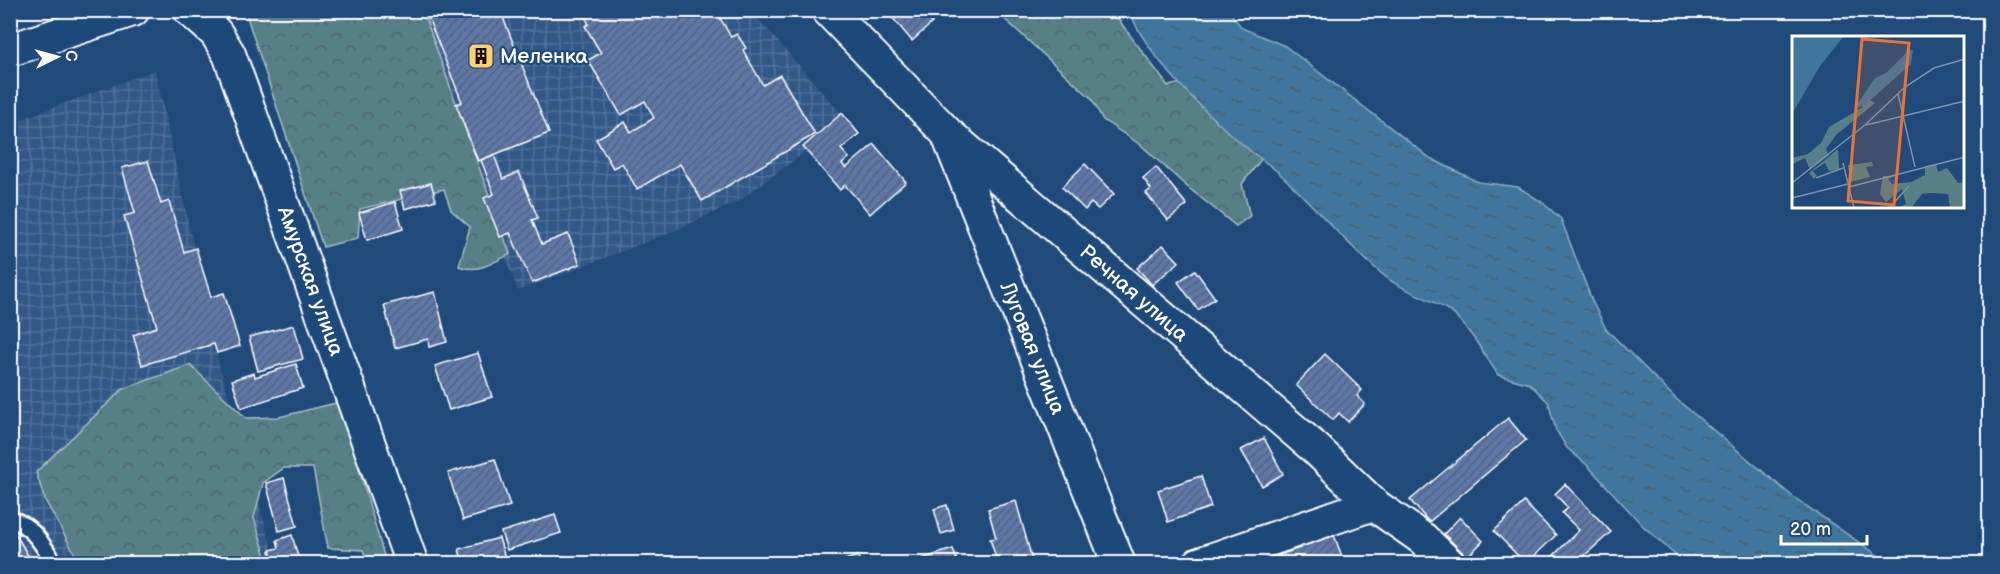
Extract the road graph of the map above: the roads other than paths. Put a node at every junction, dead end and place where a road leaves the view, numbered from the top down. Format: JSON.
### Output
{"nodes":[{"id":1,"x":133,"y":10,"type":"edge"},
{"id":2,"x":190,"y":10,"type":"edge"},
{"id":3,"x":828,"y":10,"type":"edge"},
{"id":4,"x":10,"y":50,"type":"edge"},
{"id":5,"x":947,"y":133,"type":"junction"},
{"id":6,"x":1373,"y":504,"type":"junction"},
{"id":7,"x":10,"y":519,"type":"edge"},
{"id":8,"x":55,"y":564,"type":"edge"},
{"id":9,"x":412,"y":564,"type":"edge"},
{"id":10,"x":1119,"y":564,"type":"edge"},
{"id":11,"x":1199,"y":564,"type":"edge"},
{"id":12,"x":1449,"y":564,"type":"edge"}],
"edges":[{"from":1,"to":4,"type":"street"},
{"from":2,"to":9,"type":"street","name":"Амурская улица"},
{"from":3,"to":5,"type":"street","name":"Речная улица"},
{"from":5,"to":6,"type":"street","name":"Речная улица"},
{"from":5,"to":10,"type":"street","name":"Луговая улица"},
{"from":6,"to":11,"type":"street"},
{"from":6,"to":12,"type":"street","name":"Речная улица"},
{"from":7,"to":8,"type":"lane"}]}
